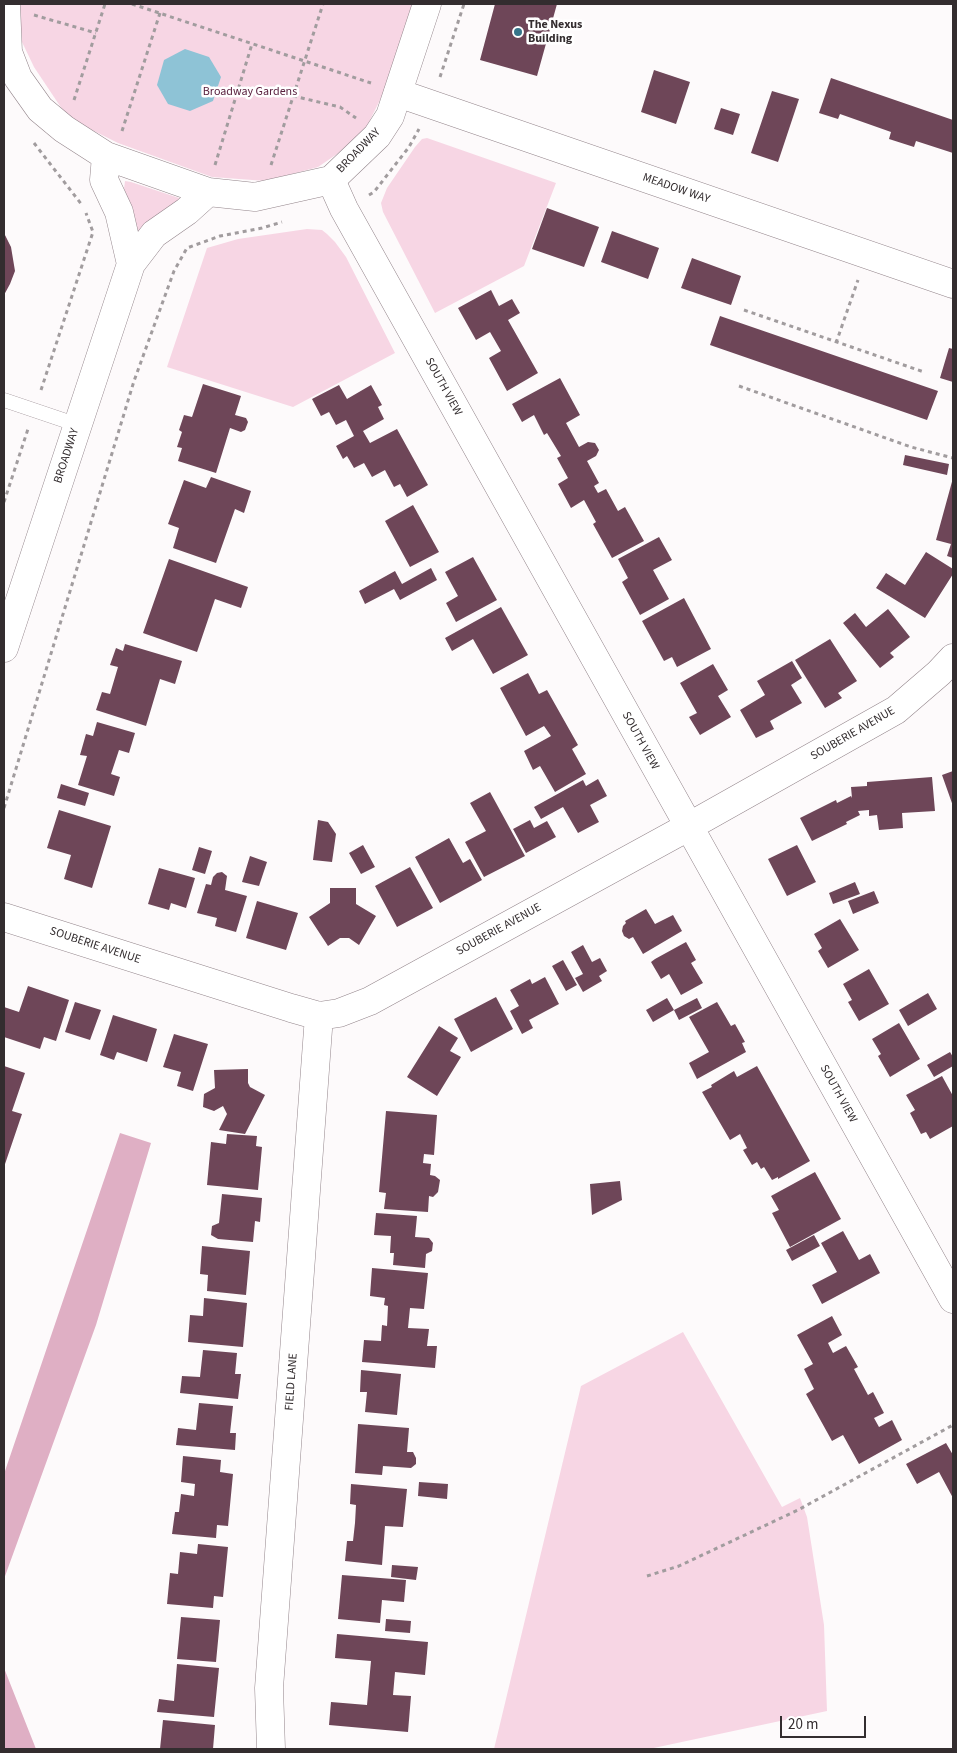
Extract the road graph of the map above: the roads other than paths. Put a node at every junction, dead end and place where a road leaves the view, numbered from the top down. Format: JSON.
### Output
{"nodes":[{"id":1,"x":426,"y":4,"type":"edge"},
{"id":2,"x":6,"y":5,"type":"edge"},
{"id":3,"x":11,"y":79,"type":"edge"},
{"id":4,"x":398,"y":93,"type":"junction"},
{"id":5,"x":106,"y":156,"type":"junction"},
{"id":6,"x":331,"y":180,"type":"junction"},
{"id":7,"x":208,"y":192,"type":"junction"},
{"id":8,"x":131,"y":264,"type":"junction"},
{"id":9,"x":953,"y":284,"type":"edge"},
{"id":10,"x":4,"y":400,"type":"edge"},
{"id":11,"x":78,"y":425,"type":"junction"},
{"id":12,"x":4,"y":648,"type":"edge"},
{"id":13,"x":953,"y":658,"type":"edge"},
{"id":14,"x":688,"y":827,"type":"junction"},
{"id":15,"x":4,"y":917,"type":"edge"},
{"id":16,"x":319,"y":1016,"type":"junction"},
{"id":17,"x":953,"y":1298,"type":"edge"},
{"id":18,"x":271,"y":1749,"type":"edge"}],
"edges":[{"from":1,"to":4,"type":"street","name":"BROADWAY"},
{"from":2,"to":3,"type":"street","name":"BROADWAY"},
{"from":3,"to":5,"type":"street","name":"BROADWAY"},
{"from":4,"to":6,"type":"street","name":"BROADWAY"},
{"from":4,"to":9,"type":"street","name":"MEADOW WAY"},
{"from":5,"to":7,"type":"street","name":"BROADWAY"},
{"from":5,"to":8,"type":"street"},
{"from":6,"to":7,"type":"street","name":"BROADWAY"},
{"from":6,"to":14,"type":"street","name":"SOUTH VIEW"},
{"from":7,"to":8,"type":"street","name":"BROADWAY"},
{"from":8,"to":11,"type":"street","name":"BROADWAY"},
{"from":10,"to":11,"type":"lane"},
{"from":11,"to":12,"type":"street","name":"BROADWAY"},
{"from":13,"to":14,"type":"street","name":"SOUBERIE AVENUE"},
{"from":14,"to":16,"type":"street","name":"SOUBERIE AVENUE"},
{"from":14,"to":17,"type":"street","name":"SOUTH VIEW"},
{"from":15,"to":16,"type":"street","name":"SOUBERIE AVENUE"},
{"from":16,"to":18,"type":"street","name":"FIELD LANE"}]}
